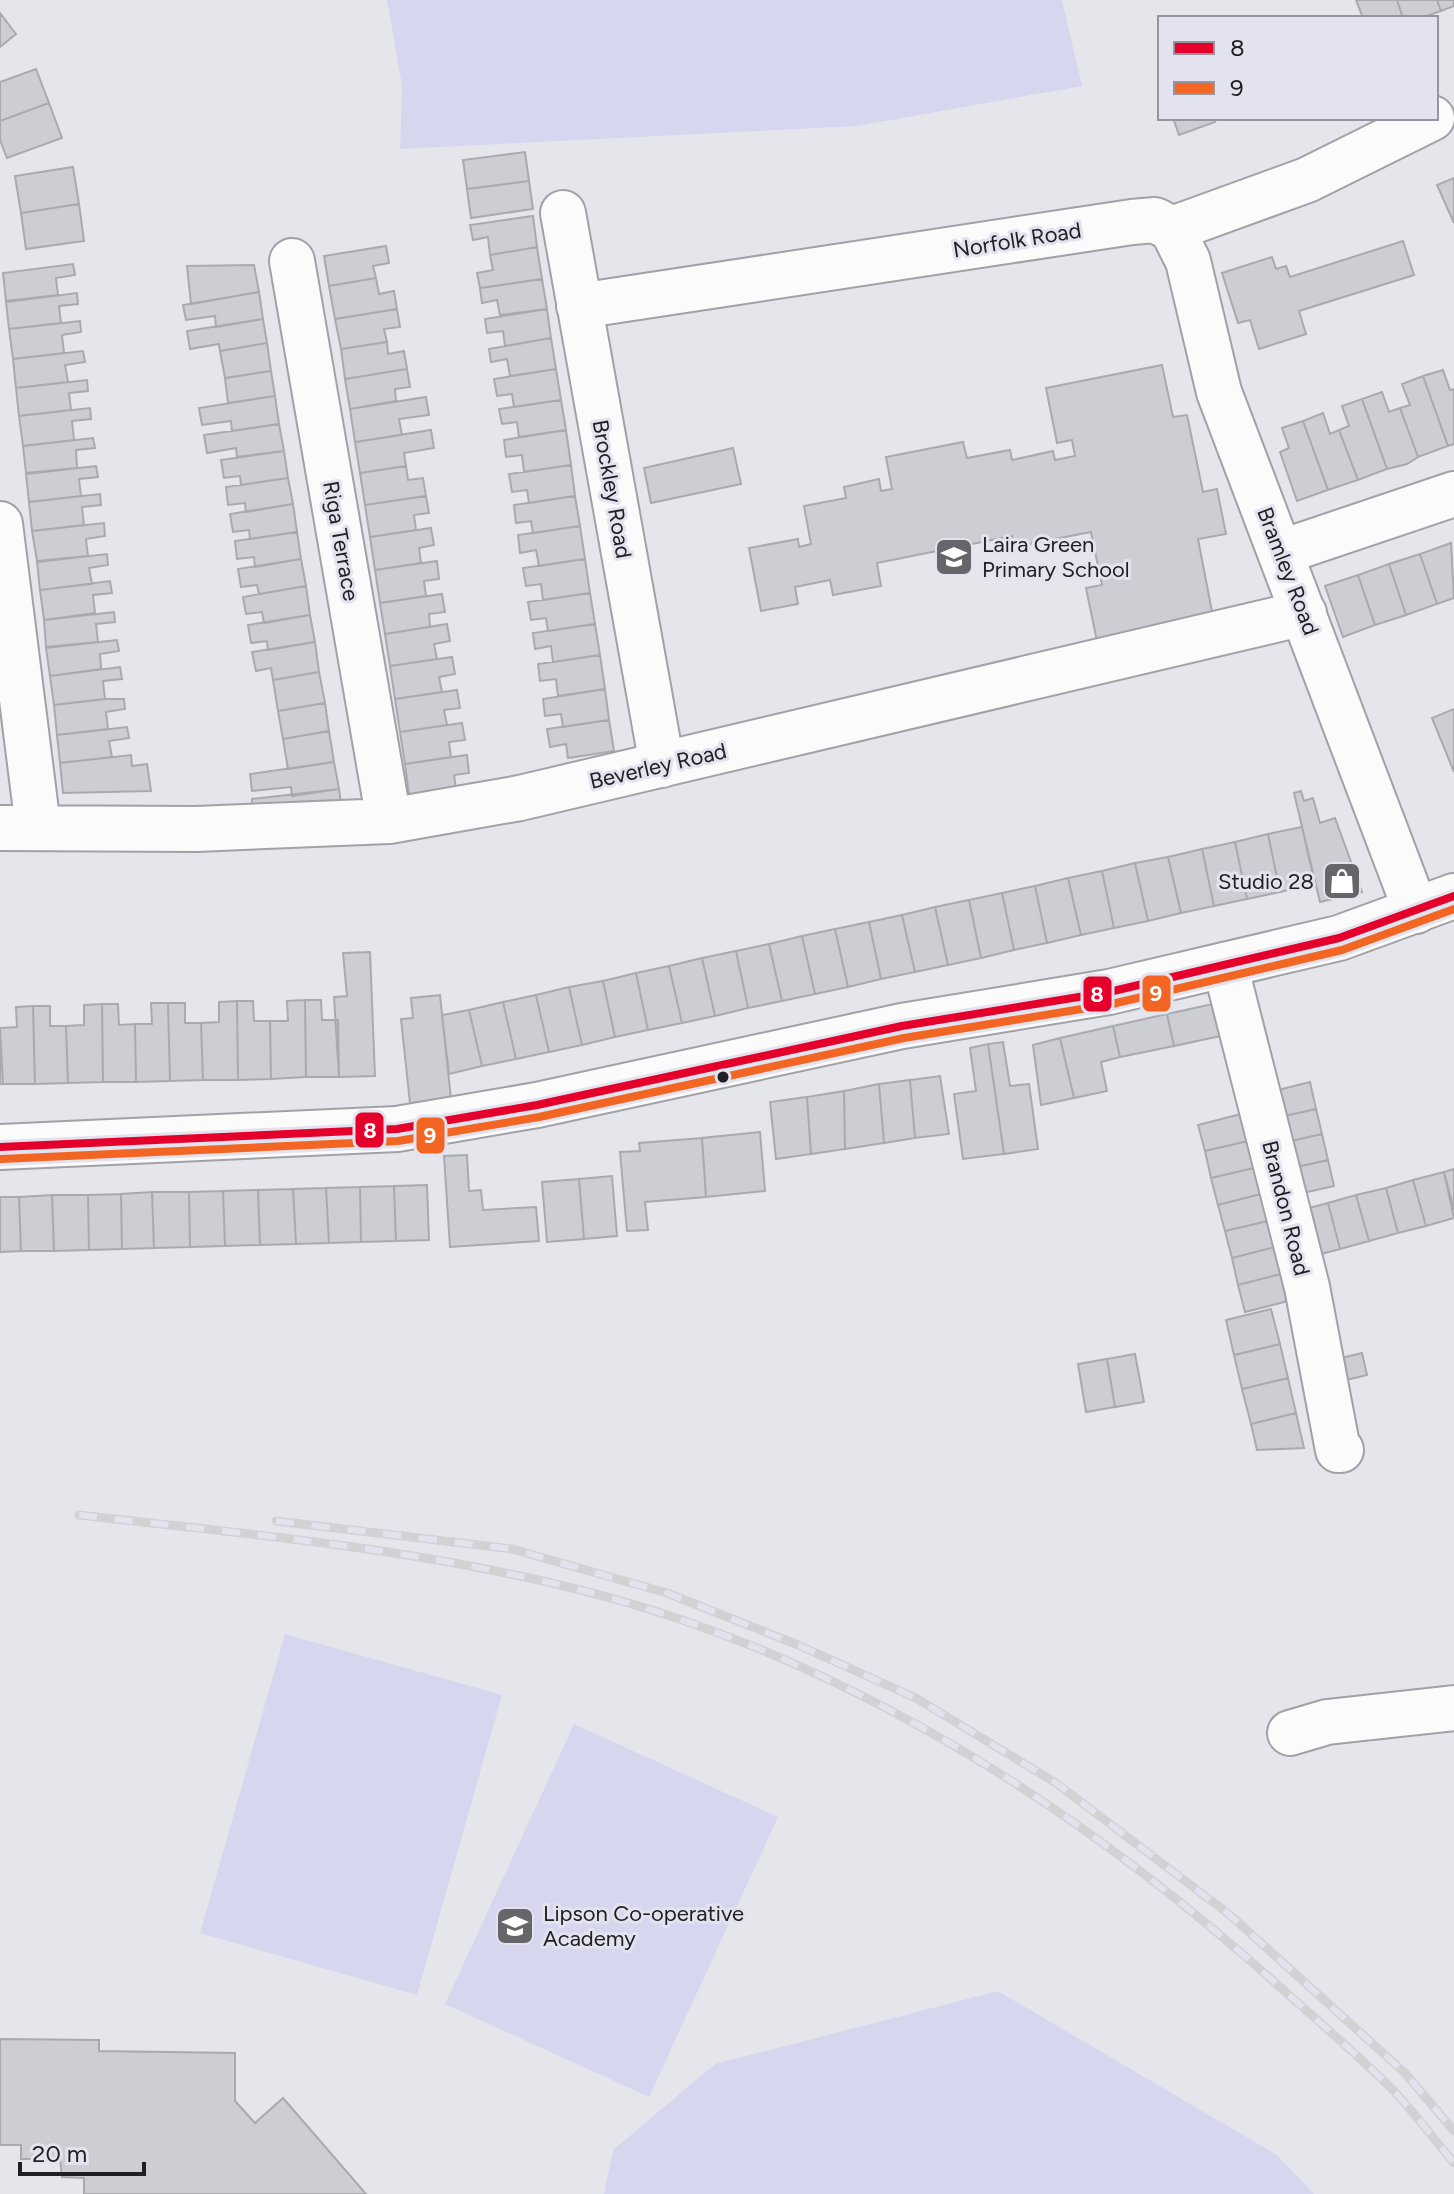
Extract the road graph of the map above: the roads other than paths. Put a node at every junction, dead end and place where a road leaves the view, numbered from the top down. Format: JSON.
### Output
{"nodes":[{"id":1,"x":1428,"y":120,"type":"edge"},
{"id":2,"x":563,"y":213,"type":"dead end"},
{"id":3,"x":1172,"y":229,"type":"junction"},
{"id":4,"x":292,"y":261,"type":"dead end"},
{"id":5,"x":579,"y":306,"type":"junction"},
{"id":6,"x":1454,"y":494,"type":"edge"},
{"id":7,"x":0,"y":524,"type":"edge"},
{"id":8,"x":1282,"y":552,"type":"junction"},
{"id":9,"x":1304,"y":613,"type":"junction"},
{"id":10,"x":662,"y":765,"type":"junction"},
{"id":11,"x":389,"y":821,"type":"junction"},
{"id":12,"x":19,"y":828,"type":"edge"},
{"id":13,"x":1435,"y":903,"type":"edge"},
{"id":14,"x":1225,"y":965,"type":"junction"},
{"id":15,"x":0,"y":1147,"type":"edge"},
{"id":16,"x":1341,"y":1450,"type":"dead end"},
{"id":17,"x":1454,"y":1708,"type":"edge"},
{"id":18,"x":1290,"y":1733,"type":"dead end"}],
"edges":[{"from":1,"to":3,"type":"street"},
{"from":2,"to":5,"type":"street","name":"Brockley Road"},
{"from":3,"to":5,"type":"street","name":"Norfolk Road"},
{"from":3,"to":8,"type":"street","name":"Bramley Road"},
{"from":4,"to":11,"type":"street","name":"Riga Terrace"},
{"from":5,"to":10,"type":"street","name":"Brockley Road"},
{"from":6,"to":8,"type":"street"},
{"from":7,"to":12,"type":"street"},
{"from":8,"to":9,"type":"street","name":"Bramley Road"},
{"from":9,"to":10,"type":"street","name":"Beverley Road"},
{"from":9,"to":13,"type":"street","name":"Bramley Road"},
{"from":10,"to":11,"type":"street","name":"Beverley Road"},
{"from":11,"to":12,"type":"street","name":"Beverley Road"},
{"from":13,"to":14,"type":"street"},
{"from":14,"to":15,"type":"street"},
{"from":14,"to":16,"type":"street","name":"Brandon Road"},
{"from":17,"to":18,"type":"street"}]}
